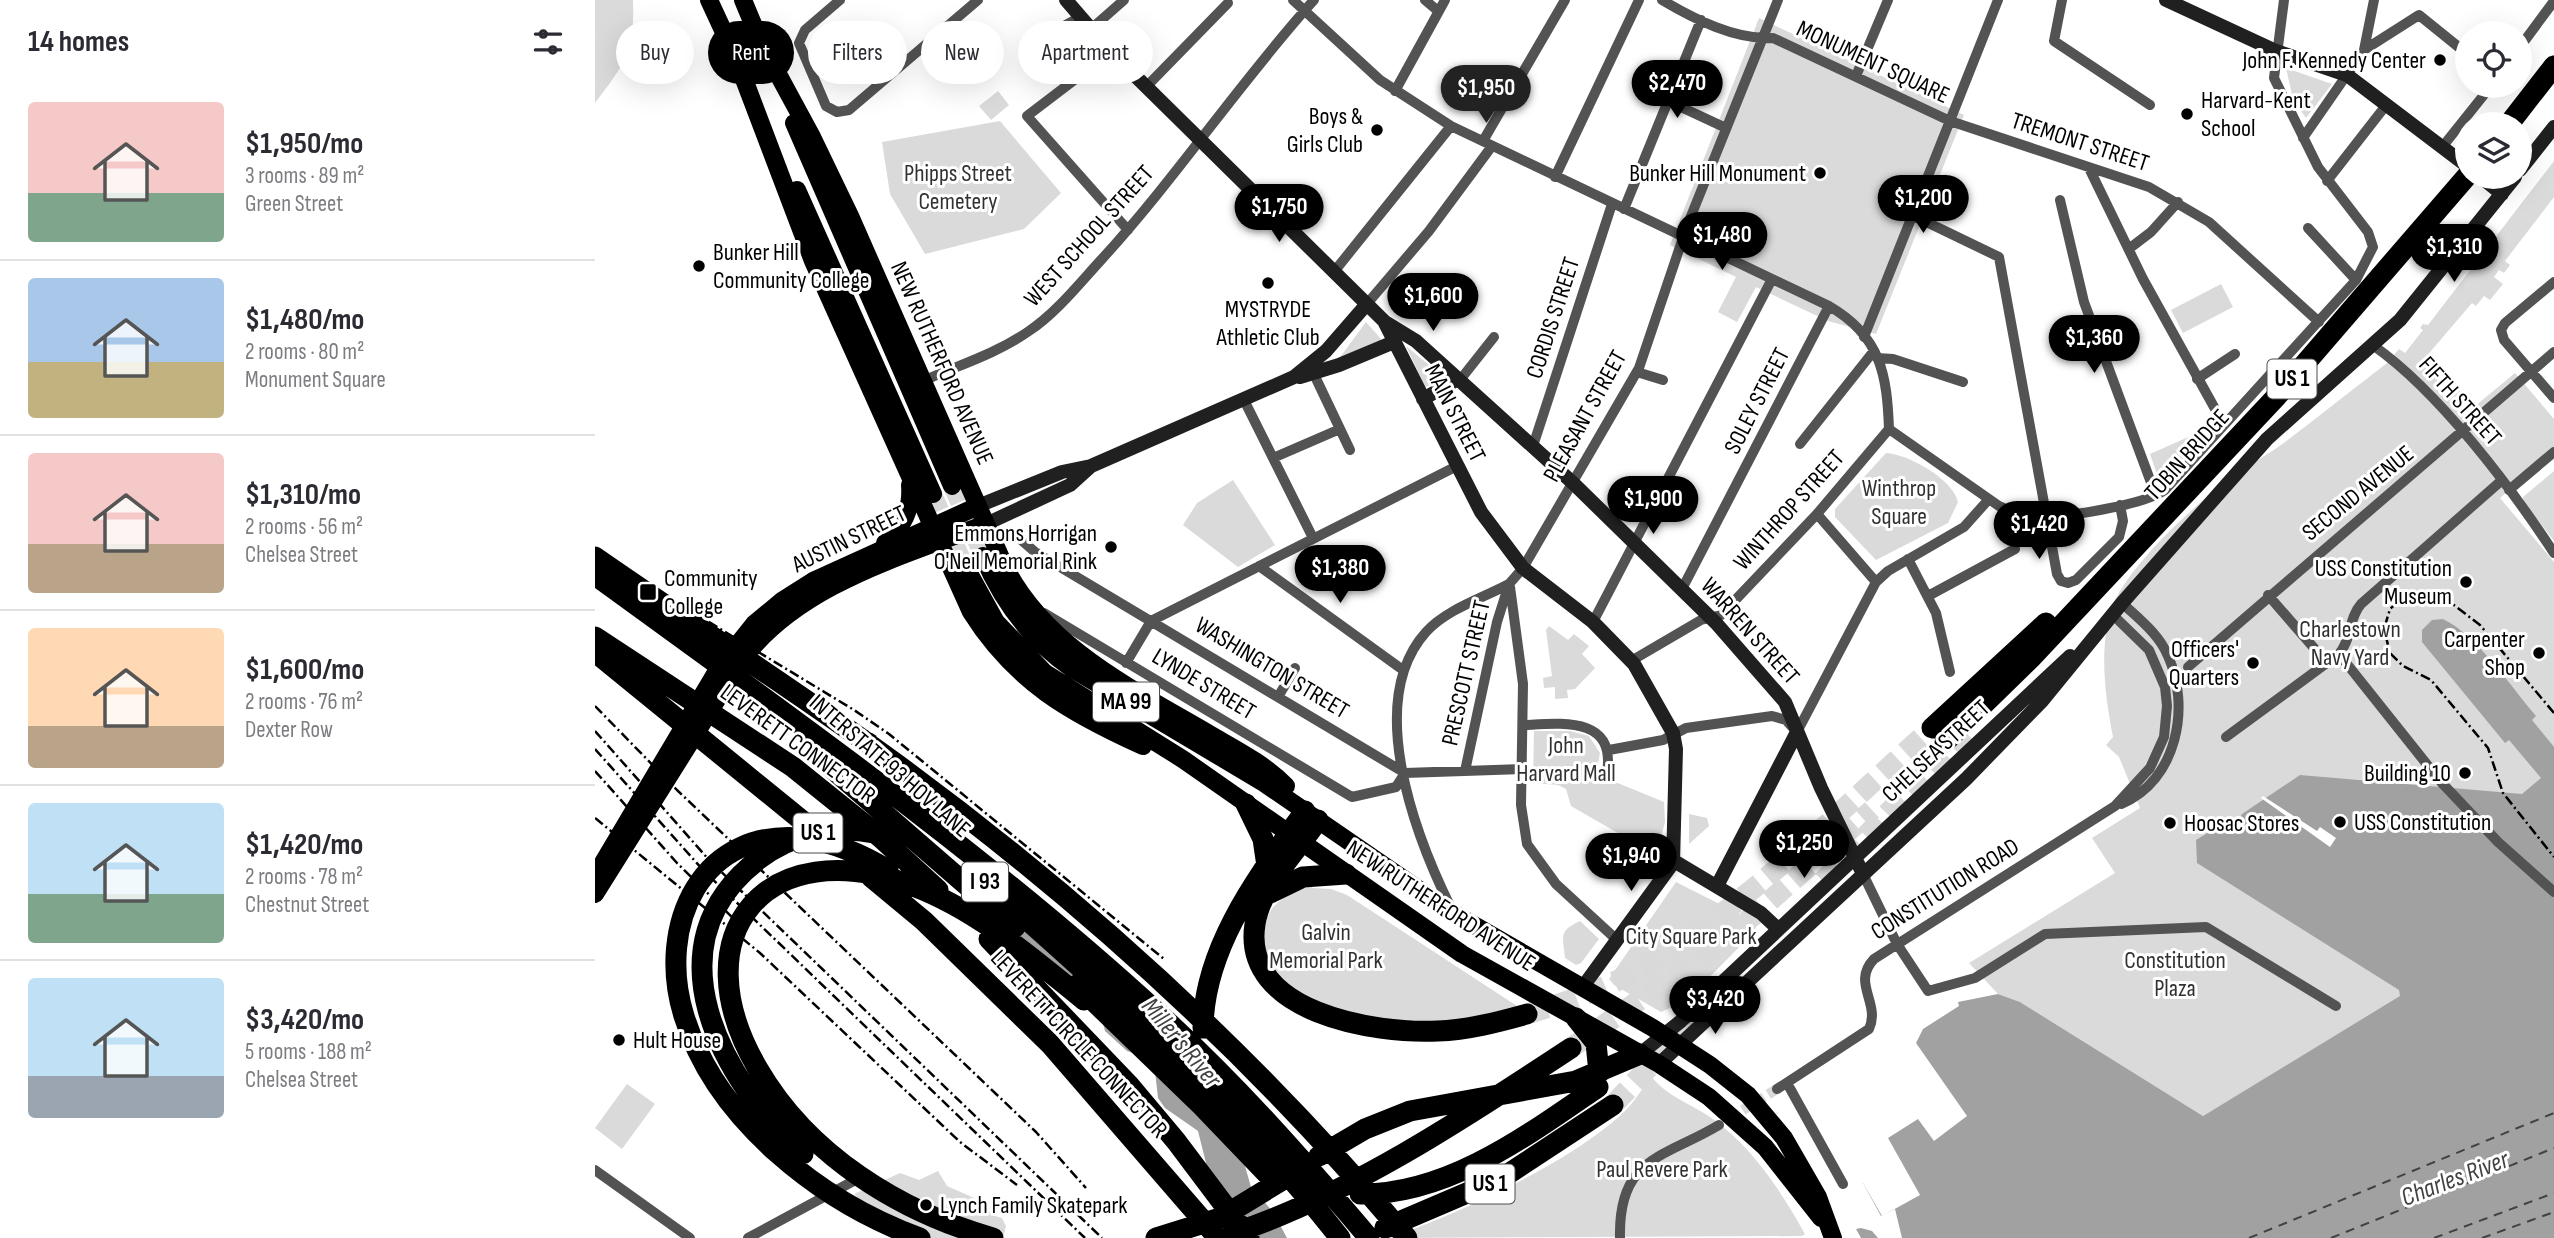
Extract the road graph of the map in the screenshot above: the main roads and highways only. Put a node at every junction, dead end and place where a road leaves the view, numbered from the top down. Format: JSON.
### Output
{"nodes":[{"id":1,"x":709,"y":0,"type":"edge"},
{"id":2,"x":743,"y":0,"type":"edge"},
{"id":3,"x":1066,"y":0,"type":"edge"},
{"id":4,"x":2166,"y":0,"type":"edge"},
{"id":5,"x":719,"y":21,"type":"edge"},
{"id":6,"x":752,"y":21,"type":"edge"},
{"id":7,"x":2554,"y":67,"type":"edge"},
{"id":8,"x":746,"y":84,"type":"edge"},
{"id":9,"x":747,"y":84,"type":"edge"},
{"id":10,"x":778,"y":84,"type":"edge"},
{"id":11,"x":783,"y":84,"type":"edge"},
{"id":12,"x":2519,"y":112,"type":"edge"},
{"id":13,"x":2554,"y":127,"type":"edge"},
{"id":14,"x":2532,"y":155,"type":"edge"},
{"id":15,"x":2455,"y":156,"type":"edge"},
{"id":16,"x":2456,"y":189,"type":"edge"},
{"id":17,"x":2456,"y":189,"type":"edge"},
{"id":18,"x":2496,"y":189,"type":"edge"},
{"id":19,"x":2506,"y":189,"type":"edge"},
{"id":20,"x":2502,"y":194,"type":"junction"},
{"id":21,"x":1366,"y":305,"type":"junction"},
{"id":22,"x":1384,"y":321,"type":"junction"},
{"id":23,"x":1394,"y":342,"type":"junction"},
{"id":24,"x":1312,"y":369,"type":"junction"},
{"id":25,"x":1459,"y":379,"type":"junction"},
{"id":26,"x":1423,"y":399,"type":"junction"},
{"id":27,"x":1091,"y":466,"type":"junction"},
{"id":28,"x":961,"y":469,"type":"junction"},
{"id":29,"x":907,"y":475,"type":"junction"},
{"id":30,"x":952,"y":486,"type":"tunnel mouth"},
{"id":31,"x":925,"y":493,"type":"junction"},
{"id":32,"x":978,"y":506,"type":"junction"},
{"id":33,"x":986,"y":524,"type":"junction"},
{"id":34,"x":936,"y":534,"type":"junction"},
{"id":35,"x":870,"y":555,"type":"junction"},
{"id":36,"x":595,"y":556,"type":"edge"},
{"id":37,"x":983,"y":556,"type":"tunnel mouth"},
{"id":38,"x":899,"y":558,"type":"junction"},
{"id":39,"x":595,"y":563,"type":"edge"},
{"id":40,"x":1004,"y":565,"type":"junction"},
{"id":41,"x":959,"y":571,"type":"junction"},
{"id":42,"x":595,"y":577,"type":"edge"},
{"id":43,"x":828,"y":582,"type":"junction"},
{"id":44,"x":2078,"y":596,"type":"junction"},
{"id":45,"x":2114,"y":613,"type":"junction"},
{"id":46,"x":595,"y":637,"type":"edge"},
{"id":47,"x":595,"y":652,"type":"edge"},
{"id":48,"x":1797,"y":732,"type":"junction"},
{"id":49,"x":1939,"y":735,"type":"tunnel mouth"},
{"id":50,"x":1246,"y":804,"type":"junction"},
{"id":51,"x":1311,"y":816,"type":"junction"},
{"id":52,"x":1295,"y":838,"type":"junction"},
{"id":53,"x":623,"y":839,"type":"junction"},
{"id":54,"x":1855,"y":858,"type":"junction"},
{"id":55,"x":1674,"y":860,"type":"junction"},
{"id":56,"x":1266,"y":866,"type":"junction"},
{"id":57,"x":824,"y":870,"type":"junction"},
{"id":58,"x":1346,"y":874,"type":"junction"},
{"id":59,"x":1863,"y":874,"type":"junction"},
{"id":60,"x":595,"y":876,"type":"edge"},
{"id":61,"x":1717,"y":886,"type":"junction"},
{"id":62,"x":595,"y":894,"type":"edge"},
{"id":63,"x":1266,"y":896,"type":"junction"},
{"id":64,"x":958,"y":909,"type":"joint"},
{"id":65,"x":1048,"y":918,"type":"junction"},
{"id":66,"x":1777,"y":928,"type":"junction"},
{"id":67,"x":1030,"y":981,"type":"junction"},
{"id":68,"x":1582,"y":988,"type":"junction"},
{"id":69,"x":1527,"y":1014,"type":"tunnel mouth"},
{"id":70,"x":1576,"y":1018,"type":"junction"},
{"id":71,"x":1664,"y":1034,"type":"junction"},
{"id":72,"x":1680,"y":1044,"type":"junction"},
{"id":73,"x":1571,"y":1048,"type":"tunnel mouth"},
{"id":74,"x":1150,"y":1055,"type":"junction"},
{"id":75,"x":1650,"y":1059,"type":"junction"},
{"id":76,"x":1598,"y":1080,"type":"junction"},
{"id":77,"x":1613,"y":1105,"type":"tunnel mouth"},
{"id":78,"x":1829,"y":1230,"type":"edge"},
{"id":79,"x":920,"y":1238,"type":"edge"},
{"id":80,"x":933,"y":1238,"type":"edge"},
{"id":81,"x":993,"y":1238,"type":"edge"},
{"id":82,"x":1156,"y":1238,"type":"edge"},
{"id":83,"x":1218,"y":1238,"type":"edge"},
{"id":84,"x":1231,"y":1238,"type":"edge"},
{"id":85,"x":1249,"y":1238,"type":"edge"},
{"id":86,"x":1326,"y":1238,"type":"edge"},
{"id":87,"x":1340,"y":1238,"type":"edge"},
{"id":88,"x":1353,"y":1238,"type":"edge"},
{"id":89,"x":1369,"y":1238,"type":"edge"},
{"id":90,"x":1407,"y":1238,"type":"edge"}],
"edges":[{"from":1,"to":5,"type":"main road"},
{"from":2,"to":6,"type":"main road"},
{"from":3,"to":21,"type":"main road","name":"MAIN STREET"},
{"from":4,"to":15,"type":"main road"},
{"from":7,"to":12,"type":"highway"},
{"from":8,"to":29,"type":"main road","name":"NEW RUTHERFORD AVENUE"},
{"from":9,"to":31,"type":"main road","name":"NEW RUTHERFORD AVENUE"},
{"from":10,"to":30,"type":"main road","name":"NEW RUTHERFORD AVENUE"},
{"from":11,"to":28,"type":"main road","name":"NEW RUTHERFORD AVENUE"},
{"from":13,"to":14,"type":"main road"},
{"from":16,"to":44,"type":"highway","name":"TOBIN BRIDGE","number":"US 1"},
{"from":17,"to":44,"type":"highway","name":"TOBIN BRIDGE","number":"US 1"},
{"from":18,"to":20,"type":"main road"},
{"from":19,"to":20,"type":"main road","name":"CHELSEA STREET"},
{"from":20,"to":45,"type":"main road","name":"CHELSEA STREET"},
{"from":21,"to":22,"type":"main road","name":"MAIN STREET"},
{"from":21,"to":24,"type":"main road","name":"AUSTIN STREET"},
{"from":22,"to":23,"type":"main road","name":"MAIN STREET"},
{"from":22,"to":25,"type":"main road","name":"WARREN STREET"},
{"from":23,"to":24,"type":"main road"},
{"from":23,"to":26,"type":"main road","name":"MAIN STREET"},
{"from":24,"to":27,"type":"main road","name":"AUSTIN STREET"},
{"from":25,"to":26,"type":"main road"},
{"from":25,"to":48,"type":"main road","name":"WARREN STREET"},
{"from":26,"to":55,"type":"main road","name":"MAIN STREET"},
{"from":27,"to":32,"type":"main road","name":"AUSTIN STREET"},
{"from":27,"to":33,"type":"main road","name":"AUSTIN STREET"},
{"from":28,"to":31,"type":"main road"},
{"from":28,"to":32,"type":"main road","name":"NEW RUTHERFORD AVENUE"},
{"from":29,"to":31,"type":"main road","name":"NEW RUTHERFORD AVENUE"},
{"from":29,"to":35,"type":"main road"},
{"from":31,"to":34,"type":"main road","name":"NEW RUTHERFORD AVENUE"},
{"from":32,"to":33,"type":"main road","name":"NEW RUTHERFORD AVENUE"},
{"from":32,"to":34,"type":"main road","name":"AUSTIN STREET"},
{"from":33,"to":34,"type":"main road","name":"AUSTIN STREET"},
{"from":33,"to":40,"type":"main road","name":"NEW RUTHERFORD AVENUE"},
{"from":34,"to":35,"type":"main road","name":"AUSTIN STREET"},
{"from":34,"to":38,"type":"main road","name":"AUSTIN STREET"},
{"from":34,"to":41,"type":"main road","name":"NEW RUTHERFORD AVENUE"},
{"from":35,"to":43,"type":"main road","name":"AUSTIN STREET"},
{"from":36,"to":90,"type":"highway"},
{"from":37,"to":51,"type":"main road","name":"NEW RUTHERFORD AVENUE","number":"MA 99"},
{"from":38,"to":41,"type":"main road"},
{"from":38,"to":43,"type":"main road","name":"AUSTIN STREET"},
{"from":39,"to":87,"type":"highway","name":"INTERSTATE 93 HOV LANE","number":"I 93"},
{"from":40,"to":41,"type":"main road"},
{"from":40,"to":51,"type":"main road","name":"NEW RUTHERFORD AVENUE"},
{"from":41,"to":50,"type":"main road","name":"NEW RUTHERFORD AVENUE","number":"MA 99"},
{"from":42,"to":65,"type":"highway","number":"I 93"},
{"from":42,"to":74,"type":"highway","number":"I 93"},
{"from":43,"to":53,"type":"main road","name":"AUSTIN STREET"},
{"from":44,"to":49,"type":"highway","number":"US 1"},
{"from":45,"to":54,"type":"main road","name":"CHELSEA STREET"},
{"from":45,"to":59,"type":"main road","name":"CHELSEA STREET"},
{"from":46,"to":64,"type":"highway","name":"LEVERETT CONNECTOR"},
{"from":47,"to":83,"type":"highway","name":"LEVERETT CIRCLE CONNECTOR"},
{"from":48,"to":54,"type":"main road","name":"WARREN STREET"},
{"from":48,"to":61,"type":"main road"},
{"from":50,"to":52,"type":"main road","name":"NEW RUTHERFORD AVENUE","number":"MA 99"},
{"from":50,"to":56,"type":"highway"},
{"from":51,"to":52,"type":"highway"},
{"from":51,"to":68,"type":"main road","name":"NEW RUTHERFORD AVENUE","number":"MA 99"},
{"from":52,"to":56,"type":"highway"},
{"from":52,"to":58,"type":"main road","name":"NEW RUTHERFORD AVENUE","number":"MA 99"},
{"from":52,"to":63,"type":"highway"},
{"from":53,"to":60,"type":"main road"},
{"from":53,"to":62,"type":"main road"},
{"from":54,"to":59,"type":"main road","name":"WARREN STREET"},
{"from":54,"to":66,"type":"main road","name":"CHELSEA STREET"},
{"from":55,"to":61,"type":"main road"},
{"from":55,"to":68,"type":"main road"},
{"from":56,"to":76,"type":"highway"},
{"from":57,"to":74,"type":"highway","number":"US 1"},
{"from":57,"to":81,"type":"highway","number":"US 1"},
{"from":57,"to":84,"type":"highway"},
{"from":58,"to":63,"type":"highway"},
{"from":58,"to":70,"type":"main road","name":"NEW RUTHERFORD AVENUE","number":"MA 99"},
{"from":59,"to":72,"type":"main road","name":"CHELSEA STREET"},
{"from":61,"to":66,"type":"main road"},
{"from":63,"to":69,"type":"highway"},
{"from":64,"to":67,"type":"highway","name":"LEVERETT CIRCLE CONNECTOR"},
{"from":65,"to":80,"type":"highway","number":"US 1"},
{"from":65,"to":89,"type":"highway","number":"I 93"},
{"from":66,"to":71,"type":"main road","name":"CHELSEA STREET"},
{"from":67,"to":79,"type":"highway"},
{"from":67,"to":85,"type":"highway","name":"LEVERETT CIRCLE CONNECTOR"},
{"from":68,"to":71,"type":"main road","name":"NEW RUTHERFORD AVENUE","number":"MA 99"},
{"from":70,"to":75,"type":"main road","name":"NEW RUTHERFORD AVENUE","number":"MA 99"},
{"from":70,"to":76,"type":"highway"},
{"from":71,"to":72,"type":"main road","name":"NEW RUTHERFORD AVENUE","number":"MA 99"},
{"from":71,"to":75,"type":"main road","name":"CHELSEA STREET"},
{"from":72,"to":75,"type":"main road","name":"CHELSEA STREET"},
{"from":72,"to":78,"type":"main road","name":"NEW RUTHERFORD AVENUE"},
{"from":73,"to":83,"type":"highway"},
{"from":74,"to":86,"type":"highway","number":"I 93"},
{"from":75,"to":76,"type":"highway"},
{"from":75,"to":78,"type":"main road","name":"NEW RUTHERFORD AVENUE"},
{"from":76,"to":82,"type":"highway"},
{"from":77,"to":88,"type":"highway","number":"US 1"}]}
